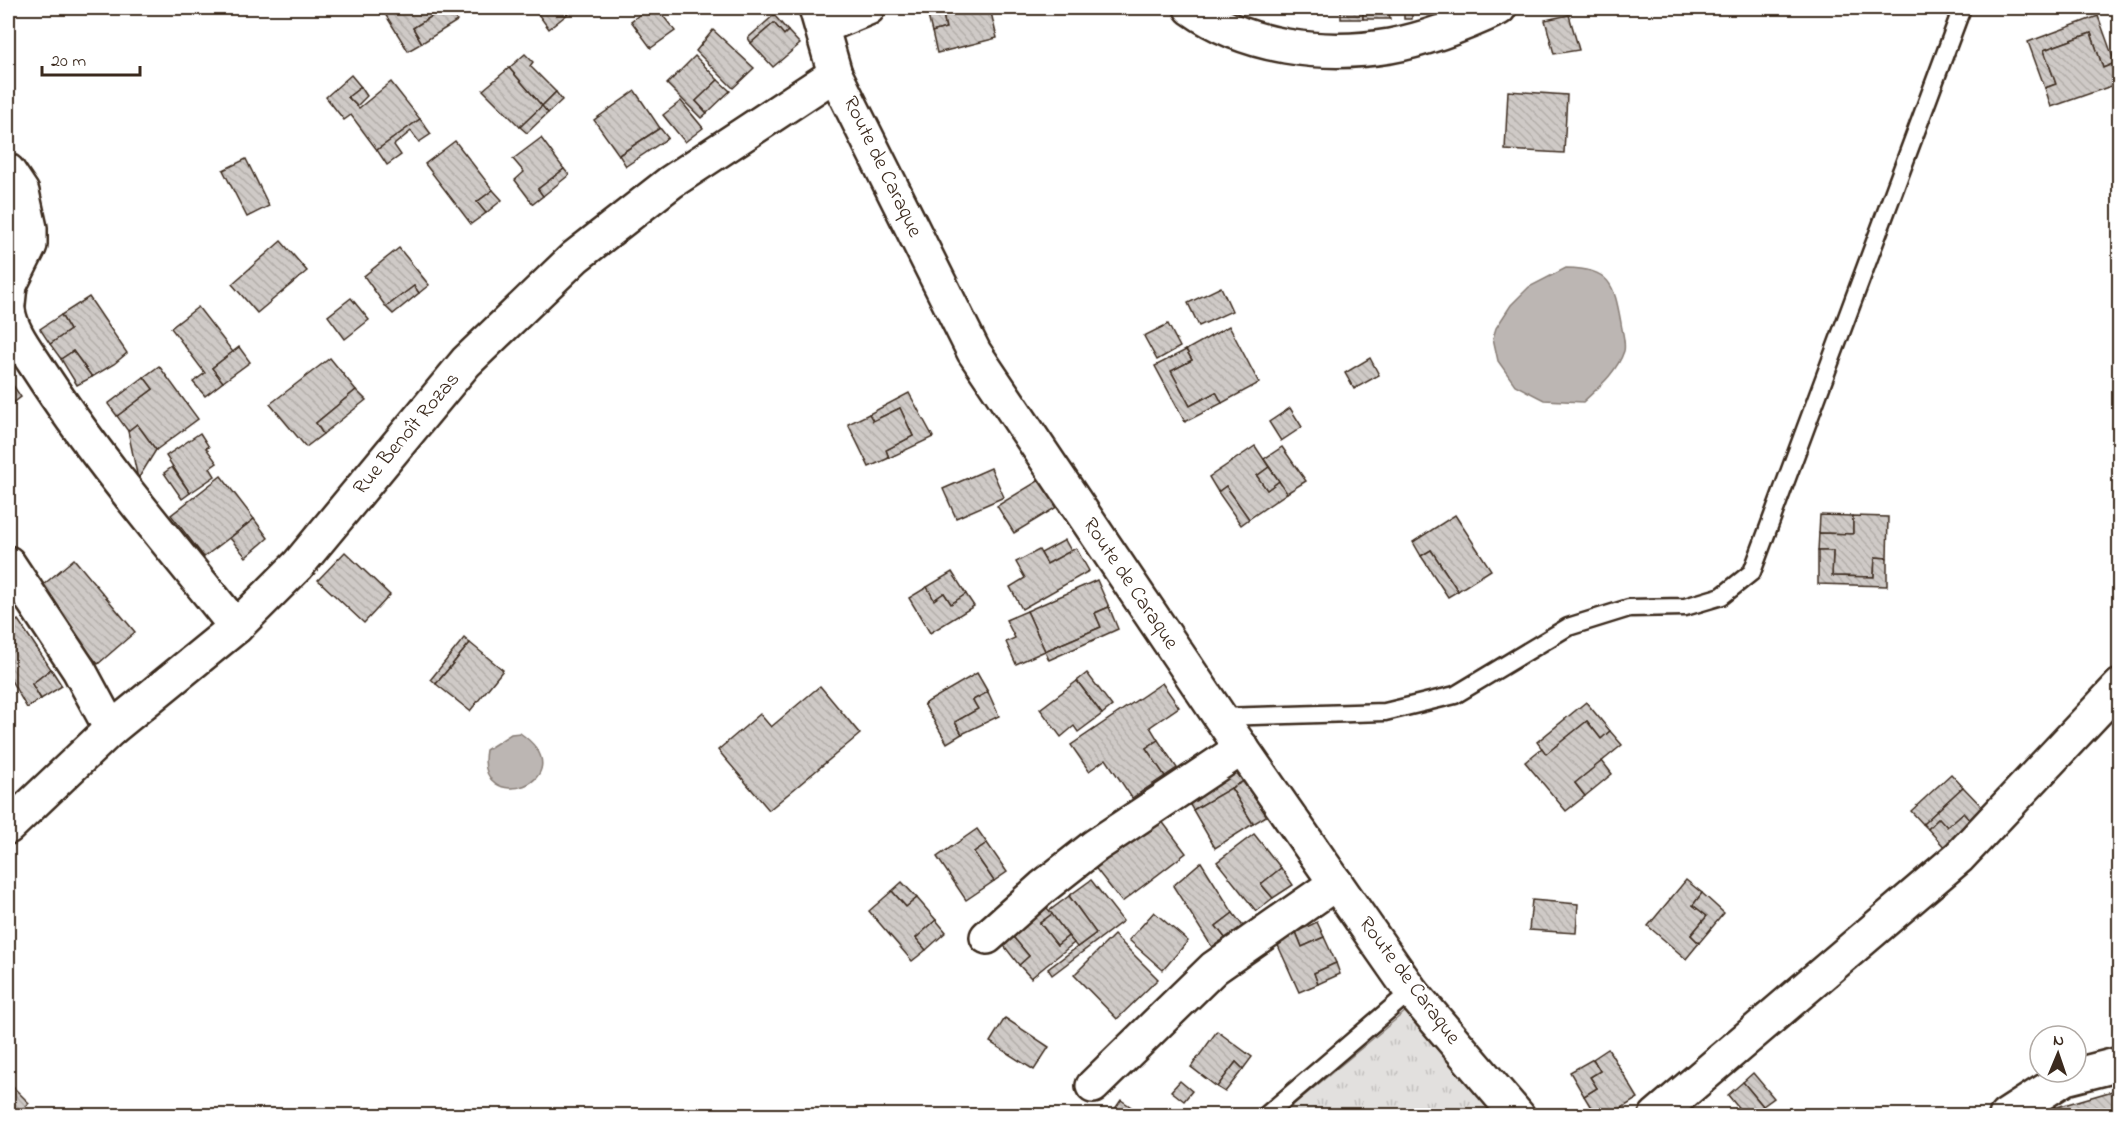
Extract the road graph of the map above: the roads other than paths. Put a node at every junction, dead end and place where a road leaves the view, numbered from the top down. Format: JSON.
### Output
{"nodes":[{"id":1,"x":868,"y":8,"type":"edge"},
{"id":2,"x":1191,"y":8,"type":"edge"},
{"id":3,"x":1499,"y":8,"type":"edge"},
{"id":4,"x":1962,"y":8,"type":"edge"},
{"id":5,"x":819,"y":17,"type":"edge"},
{"id":6,"x":835,"y":74,"type":"junction"},
{"id":7,"x":8,"y":171,"type":"edge"},
{"id":8,"x":8,"y":304,"type":"edge"},
{"id":9,"x":8,"y":310,"type":"edge"},
{"id":10,"x":8,"y":563,"type":"edge"},
{"id":11,"x":236,"y":627,"type":"junction"},
{"id":12,"x":2120,"y":686,"type":"edge"},
{"id":13,"x":1220,"y":717,"type":"junction"},
{"id":14,"x":111,"y":729,"type":"junction"},
{"id":15,"x":1242,"y":748,"type":"junction"},
{"id":16,"x":8,"y":827,"type":"edge"},
{"id":17,"x":1336,"y":883,"type":"junction"},
{"id":18,"x":987,"y":937,"type":"dead end"},
{"id":19,"x":1411,"y":991,"type":"junction"},
{"id":20,"x":2120,"y":1064,"type":"edge"},
{"id":21,"x":1093,"y":1086,"type":"dead end"},
{"id":22,"x":1265,"y":1116,"type":"edge"},
{"id":23,"x":1518,"y":1116,"type":"edge"},
{"id":24,"x":1656,"y":1116,"type":"edge"},
{"id":25,"x":2006,"y":1116,"type":"edge"}],
"edges":[{"from":1,"to":5,"type":"street"},
{"from":2,"to":3,"type":"street"},
{"from":4,"to":13,"type":"lane"},
{"from":5,"to":6,"type":"street","name":"Route de Caraque"},
{"from":6,"to":11,"type":"street","name":"Rue Benoît Rozas"},
{"from":6,"to":13,"type":"street","name":"Route de Caraque"},
{"from":7,"to":8,"type":"street"},
{"from":9,"to":11,"type":"street"},
{"from":10,"to":14,"type":"street"},
{"from":11,"to":14,"type":"street","name":"Rue Benoît Rozas"},
{"from":12,"to":24,"type":"street"},
{"from":13,"to":15,"type":"street","name":"Route de Caraque"},
{"from":14,"to":16,"type":"street","name":"Rue Benoît Rozas"},
{"from":15,"to":17,"type":"street","name":"Route de Caraque"},
{"from":15,"to":18,"type":"street"},
{"from":17,"to":19,"type":"street","name":"Route de Caraque"},
{"from":17,"to":21,"type":"street"},
{"from":19,"to":22,"type":"lane"},
{"from":19,"to":23,"type":"street","name":"Route de Caraque"},
{"from":20,"to":25,"type":"street"}]}
